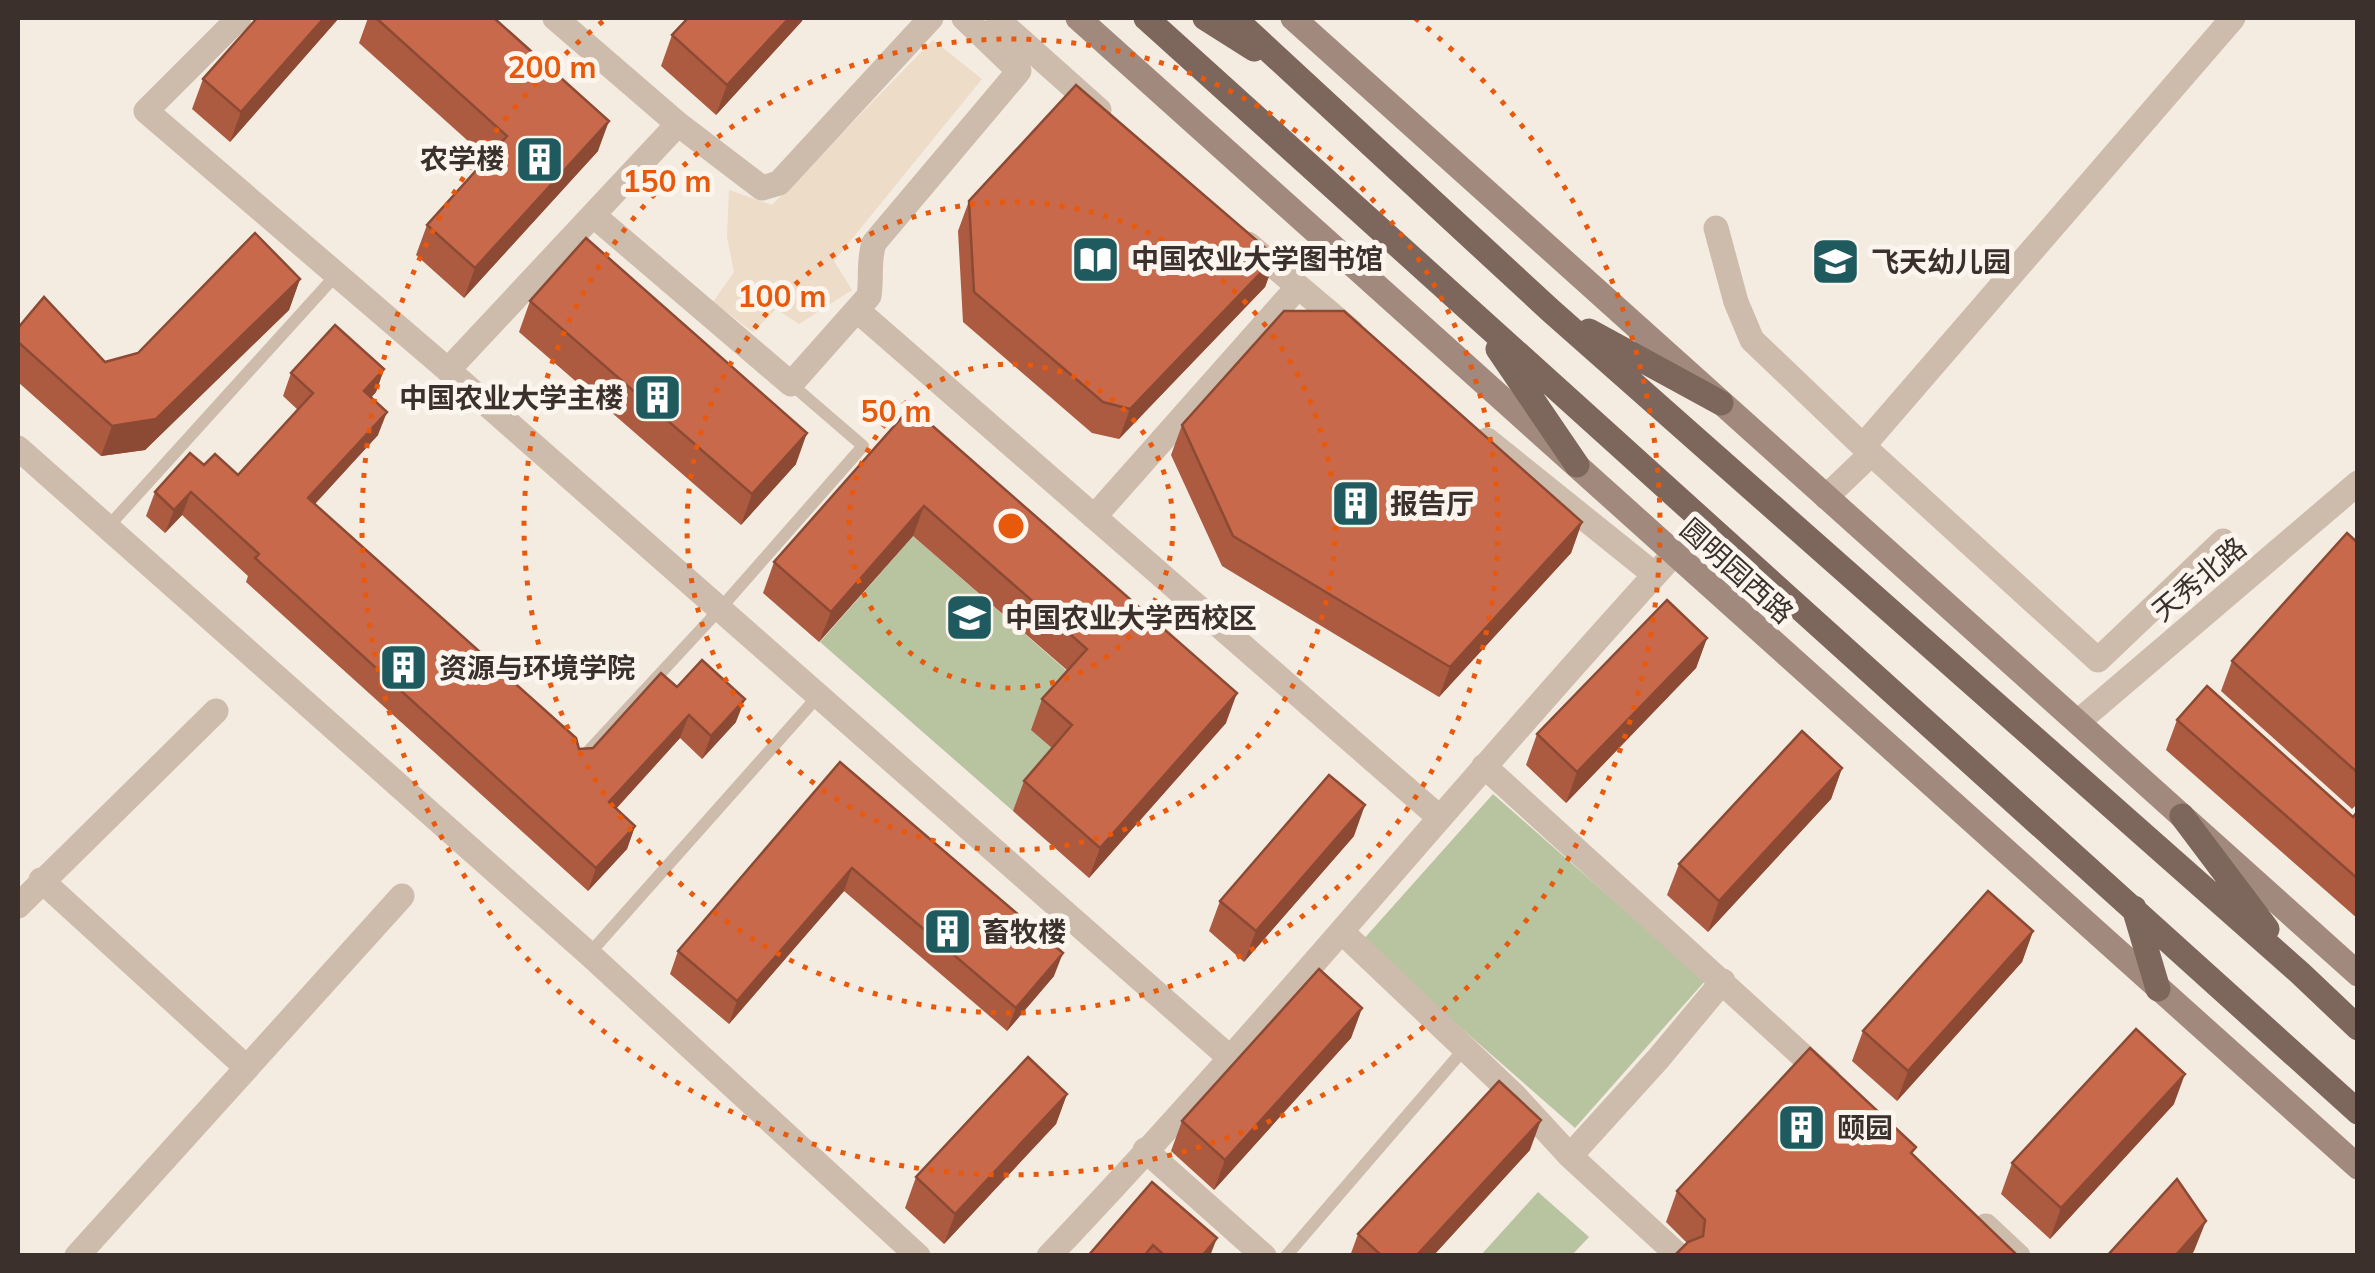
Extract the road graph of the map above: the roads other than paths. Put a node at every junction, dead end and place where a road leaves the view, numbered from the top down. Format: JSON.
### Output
{"nodes":[{"id":1,"x":239,"y":18,"type":"edge"},
{"id":2,"x":555,"y":18,"type":"edge"},
{"id":3,"x":932,"y":18,"type":"edge"},
{"id":4,"x":964,"y":18,"type":"edge"},
{"id":5,"x":1078,"y":18,"type":"edge"},
{"id":6,"x":1146,"y":18,"type":"edge"},
{"id":7,"x":1205,"y":18,"type":"edge"},
{"id":8,"x":1234,"y":18,"type":"edge"},
{"id":9,"x":1294,"y":18,"type":"edge"},
{"id":10,"x":2233,"y":18,"type":"edge"},
{"id":11,"x":994,"y":24,"type":"edge"},
{"id":12,"x":1288,"y":70,"type":"junction"},
{"id":13,"x":1112,"y":122,"type":"edge"},
{"id":14,"x":678,"y":124,"type":"junction"},
{"id":15,"x":593,"y":216,"type":"junction"},
{"id":16,"x":1226,"y":224,"type":"edge"},
{"id":17,"x":1716,"y":228,"type":"dead end"},
{"id":18,"x":337,"y":274,"type":"junction"},
{"id":19,"x":1297,"y":288,"type":"junction"},
{"id":20,"x":1550,"y":310,"type":"junction"},
{"id":21,"x":858,"y":311,"type":"junction"},
{"id":22,"x":1478,"y":320,"type":"junction"},
{"id":23,"x":1375,"y":350,"type":"edge"},
{"id":24,"x":448,"y":370,"type":"junction"},
{"id":25,"x":790,"y":384,"type":"junction"},
{"id":26,"x":1721,"y":403,"type":"junction"},
{"id":27,"x":1468,"y":425,"type":"edge"},
{"id":28,"x":18,"y":448,"type":"edge"},
{"id":29,"x":1867,"y":450,"type":"junction"},
{"id":30,"x":1577,"y":466,"type":"junction"},
{"id":31,"x":2358,"y":483,"type":"edge"},
{"id":32,"x":1826,"y":497,"type":"junction"},
{"id":33,"x":1094,"y":517,"type":"junction"},
{"id":34,"x":106,"y":529,"type":"junction"},
{"id":35,"x":2224,"y":541,"type":"dead end"},
{"id":36,"x":1674,"y":554,"type":"junction"},
{"id":37,"x":1655,"y":574,"type":"junction"},
{"id":38,"x":719,"y":610,"type":"junction"},
{"id":39,"x":820,"y":696,"type":"junction"},
{"id":40,"x":216,"y":711,"type":"dead end"},
{"id":41,"x":2079,"y":721,"type":"junction"},
{"id":42,"x":577,"y":764,"type":"edge"},
{"id":43,"x":1484,"y":766,"type":"junction"},
{"id":44,"x":2182,"y":816,"type":"junction"},
{"id":45,"x":1440,"y":818,"type":"junction"},
{"id":46,"x":41,"y":880,"type":"junction"},
{"id":47,"x":402,"y":896,"type":"dead end"},
{"id":48,"x":18,"y":906,"type":"edge"},
{"id":49,"x":2134,"y":908,"type":"junction"},
{"id":50,"x":1342,"y":932,"type":"junction"},
{"id":51,"x":589,"y":954,"type":"junction"},
{"id":52,"x":2300,"y":973,"type":"junction"},
{"id":53,"x":2358,"y":974,"type":"edge"},
{"id":54,"x":1723,"y":981,"type":"junction"},
{"id":55,"x":2158,"y":988,"type":"junction"},
{"id":56,"x":2358,"y":1028,"type":"edge"},
{"id":57,"x":1465,"y":1048,"type":"junction"},
{"id":58,"x":1229,"y":1056,"type":"junction"},
{"id":59,"x":246,"y":1068,"type":"junction"},
{"id":60,"x":1850,"y":1099,"type":"edge"},
{"id":61,"x":2358,"y":1112,"type":"edge"},
{"id":62,"x":1145,"y":1150,"type":"junction"},
{"id":63,"x":1570,"y":1156,"type":"junction"},
{"id":64,"x":2358,"y":1166,"type":"edge"},
{"id":65,"x":1962,"y":1203,"type":"edge"},
{"id":66,"x":77,"y":1256,"type":"edge"},
{"id":67,"x":918,"y":1256,"type":"edge"},
{"id":68,"x":1049,"y":1256,"type":"edge"},
{"id":69,"x":1264,"y":1256,"type":"edge"},
{"id":70,"x":1286,"y":1256,"type":"edge"},
{"id":71,"x":1678,"y":1256,"type":"edge"},
{"id":72,"x":2018,"y":1256,"type":"edge"}],
"edges":[{"from":1,"to":18,"type":"street"},
{"from":2,"to":14,"type":"street"},
{"from":3,"to":14,"type":"street"},
{"from":4,"to":11,"type":"street"},
{"from":5,"to":30,"type":"street","name":"圆明园西路"},
{"from":6,"to":22,"type":"main road","name":"圆明园西路"},
{"from":7,"to":12,"type":"main road"},
{"from":8,"to":12,"type":"main road"},
{"from":9,"to":26,"type":"street"},
{"from":10,"to":29,"type":"street"},
{"from":11,"to":13,"type":"street"},
{"from":11,"to":21,"type":"street"},
{"from":12,"to":20,"type":"main road"},
{"from":14,"to":15,"type":"street"},
{"from":15,"to":24,"type":"street"},
{"from":15,"to":25,"type":"street"},
{"from":16,"to":19,"type":"street"},
{"from":17,"to":29,"type":"street"},
{"from":18,"to":24,"type":"street"},
{"from":18,"to":34,"type":"lane"},
{"from":19,"to":23,"type":"street"},
{"from":19,"to":33,"type":"street"},
{"from":20,"to":26,"type":"main road"},
{"from":20,"to":52,"type":"main road"},
{"from":21,"to":25,"type":"street"},
{"from":21,"to":33,"type":"street"},
{"from":22,"to":30,"type":"main road"},
{"from":22,"to":49,"type":"main road","name":"圆明园西路"},
{"from":24,"to":38,"type":"street"},
{"from":25,"to":38,"type":"lane"},
{"from":26,"to":32,"type":"street"},
{"from":27,"to":37,"type":"street"},
{"from":28,"to":34,"type":"street"},
{"from":29,"to":32,"type":"street"},
{"from":29,"to":35,"type":"street"},
{"from":30,"to":36,"type":"street","name":"圆明园西路"},
{"from":31,"to":41,"type":"street","name":"天秀北路"},
{"from":32,"to":41,"type":"street"},
{"from":33,"to":45,"type":"street"},
{"from":34,"to":51,"type":"street"},
{"from":36,"to":37,"type":"street"},
{"from":36,"to":55,"type":"street","name":"圆明园西路"},
{"from":37,"to":43,"type":"street"},
{"from":38,"to":39,"type":"street"},
{"from":38,"to":42,"type":"lane"},
{"from":39,"to":51,"type":"lane"},
{"from":39,"to":58,"type":"street"},
{"from":40,"to":46,"type":"street"},
{"from":41,"to":44,"type":"street"},
{"from":43,"to":45,"type":"street"},
{"from":43,"to":54,"type":"street"},
{"from":44,"to":52,"type":"main road"},
{"from":44,"to":53,"type":"street"},
{"from":45,"to":50,"type":"street"},
{"from":46,"to":48,"type":"street"},
{"from":46,"to":59,"type":"street"},
{"from":47,"to":59,"type":"street"},
{"from":49,"to":55,"type":"main road"},
{"from":49,"to":61,"type":"main road","name":"圆明园西路"},
{"from":50,"to":57,"type":"street"},
{"from":50,"to":58,"type":"street"},
{"from":51,"to":67,"type":"street"},
{"from":52,"to":56,"type":"main road"},
{"from":54,"to":60,"type":"street"},
{"from":54,"to":63,"type":"street"},
{"from":55,"to":64,"type":"street","name":"圆明园西路"},
{"from":57,"to":63,"type":"street"},
{"from":57,"to":70,"type":"lane"},
{"from":58,"to":62,"type":"street"},
{"from":59,"to":66,"type":"street"},
{"from":62,"to":68,"type":"street"},
{"from":62,"to":69,"type":"street"},
{"from":63,"to":71,"type":"street"},
{"from":65,"to":72,"type":"street"}]}
